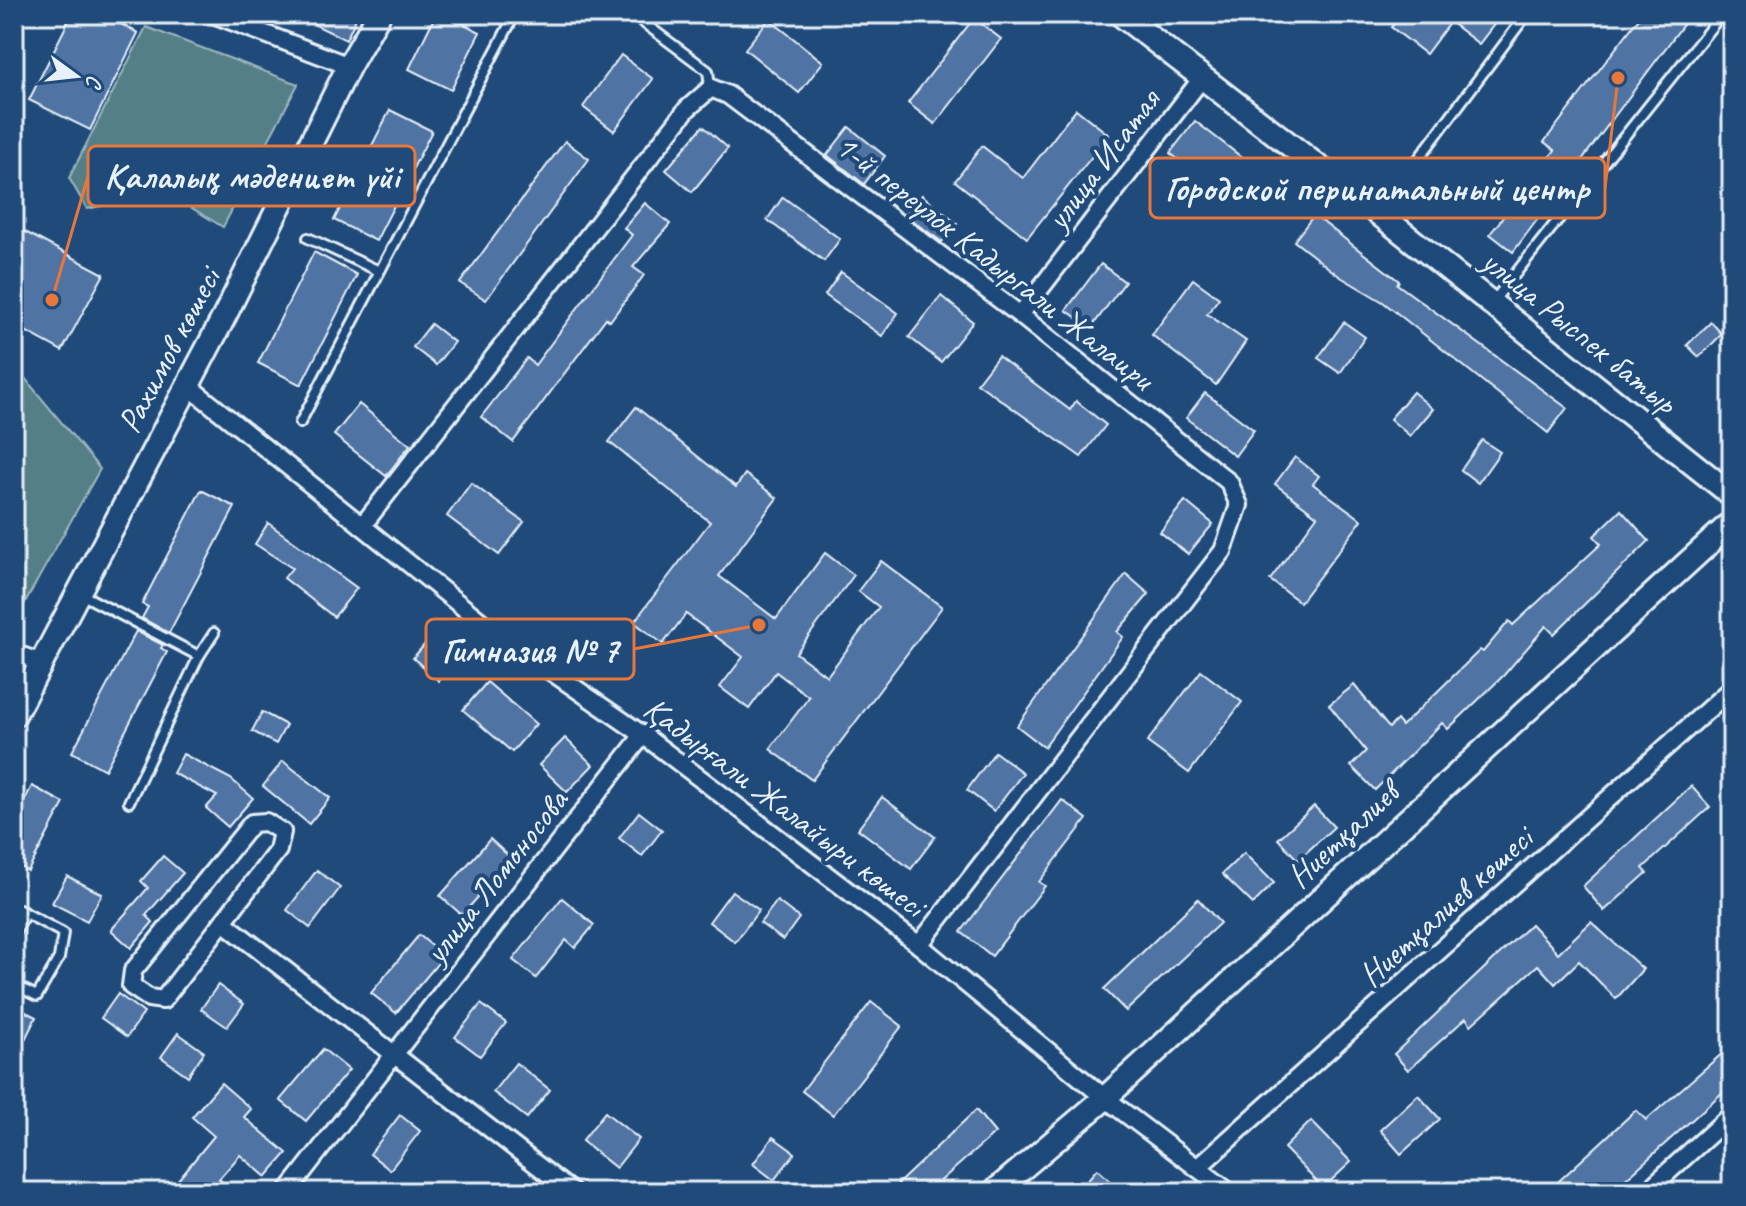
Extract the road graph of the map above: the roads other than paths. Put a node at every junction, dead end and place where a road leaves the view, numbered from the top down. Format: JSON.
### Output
{"nodes":[{"id":1,"x":213,"y":14,"type":"edge"},
{"id":2,"x":379,"y":14,"type":"edge"},
{"id":3,"x":515,"y":14,"type":"edge"},
{"id":4,"x":632,"y":14,"type":"edge"},
{"id":5,"x":1120,"y":14,"type":"edge"},
{"id":6,"x":1527,"y":14,"type":"edge"},
{"id":7,"x":1717,"y":20,"type":"dead end"},
{"id":8,"x":349,"y":66,"type":"junction"},
{"id":9,"x":1202,"y":78,"type":"junction"},
{"id":10,"x":711,"y":88,"type":"junction"},
{"id":11,"x":1378,"y":213,"type":"junction"},
{"id":12,"x":308,"y":238,"type":"dead end"},
{"id":13,"x":379,"y":271,"type":"junction"},
{"id":14,"x":1492,"y":304,"type":"junction"},
{"id":15,"x":1020,"y":315,"type":"junction"},
{"id":16,"x":187,"y":385,"type":"junction"},
{"id":17,"x":300,"y":423,"type":"dead end"},
{"id":18,"x":1732,"y":495,"type":"edge"},
{"id":19,"x":1732,"y":522,"type":"edge"},
{"id":20,"x":362,"y":526,"type":"junction"},
{"id":21,"x":80,"y":593,"type":"junction"},
{"id":22,"x":214,"y":633,"type":"dead end"},
{"id":23,"x":14,"y":653,"type":"edge"},
{"id":24,"x":199,"y":656,"type":"junction"},
{"id":25,"x":41,"y":663,"type":"junction"},
{"id":26,"x":1732,"y":688,"type":"edge"},
{"id":27,"x":14,"y":715,"type":"edge"},
{"id":28,"x":643,"y":735,"type":"junction"},
{"id":29,"x":129,"y":802,"type":"dead end"},
{"id":30,"x":14,"y":907,"type":"edge"},
{"id":31,"x":25,"y":913,"type":"junction"},
{"id":32,"x":223,"y":922,"type":"junction"},
{"id":33,"x":14,"y":936,"type":"edge"},
{"id":34,"x":919,"y":945,"type":"junction"},
{"id":35,"x":14,"y":985,"type":"edge"},
{"id":36,"x":393,"y":1055,"type":"junction"},
{"id":37,"x":1105,"y":1098,"type":"junction"},
{"id":38,"x":1732,"y":1114,"type":"edge"},
{"id":39,"x":1197,"y":1168,"type":"junction"},
{"id":40,"x":287,"y":1192,"type":"edge"},
{"id":41,"x":572,"y":1192,"type":"edge"},
{"id":42,"x":994,"y":1192,"type":"edge"},
{"id":43,"x":1229,"y":1192,"type":"edge"},
{"id":44,"x":1646,"y":1192,"type":"edge"}],
"edges":[{"from":1,"to":8,"type":"street"},
{"from":2,"to":8,"type":"street","name":"Рахимов көшесі"},
{"from":3,"to":13,"type":"lane"},
{"from":4,"to":10,"type":"lane"},
{"from":5,"to":9,"type":"street","name":"улица Рыспек батыр"},
{"from":6,"to":11,"type":"lane"},
{"from":7,"to":14,"type":"lane"},
{"from":8,"to":16,"type":"street","name":"Рахимов көшесі"},
{"from":9,"to":11,"type":"street","name":"улица Рыспек батыр"},
{"from":9,"to":15,"type":"street","name":"улица Исатая"},
{"from":10,"to":15,"type":"street","name":"1-й переулок Кадыргали Жалаири"},
{"from":10,"to":20,"type":"street"},
{"from":11,"to":14,"type":"street","name":"улица Рыспек батыр"},
{"from":12,"to":13,"type":"lane"},
{"from":13,"to":17,"type":"lane"},
{"from":14,"to":18,"type":"street","name":"улица Рыспек батыр"},
{"from":15,"to":34,"type":"street","name":"1-й переулок Кадыргали Жалаири"},
{"from":16,"to":20,"type":"street","name":"Қадырғали Жалайыри көшесі"},
{"from":16,"to":21,"type":"street","name":"Рахимов көшесі"},
{"from":19,"to":37,"type":"street","name":"Ниетқалиев"},
{"from":20,"to":28,"type":"street","name":"Қадырғали Жалайыри көшесі"},
{"from":21,"to":24,"type":"lane"},
{"from":21,"to":25,"type":"street","name":"Рахимов көшесі"},
{"from":22,"to":24,"type":"lane"},
{"from":23,"to":25,"type":"street"},
{"from":24,"to":29,"type":"lane"},
{"from":25,"to":27,"type":"street","name":"Рахимов көшесі"},
{"from":26,"to":39,"type":"street","name":"Ниетқалиев көшесі"},
{"from":28,"to":34,"type":"street","name":"Қадырғали Жалайыри көшесі"},
{"from":28,"to":36,"type":"street","name":"улица Ломоносова"},
{"from":30,"to":31,"type":"lane"},
{"from":31,"to":33,"type":"lane"},
{"from":31,"to":35,"type":"lane"},
{"from":32,"to":32,"type":"street"},
{"from":32,"to":36,"type":"street"},
{"from":34,"to":37,"type":"street","name":"Қадырғали Жалайыри көшесі"},
{"from":36,"to":40,"type":"street","name":"улица Ломоносова"},
{"from":36,"to":41,"type":"street"},
{"from":37,"to":39,"type":"street","name":"Қадырғали Жалайыри көшесі"},
{"from":37,"to":42,"type":"street","name":"Ниетқалиев"},
{"from":38,"to":44,"type":"street"},
{"from":39,"to":43,"type":"street","name":"Қадырғали Жалайыри көшесі"}]}
